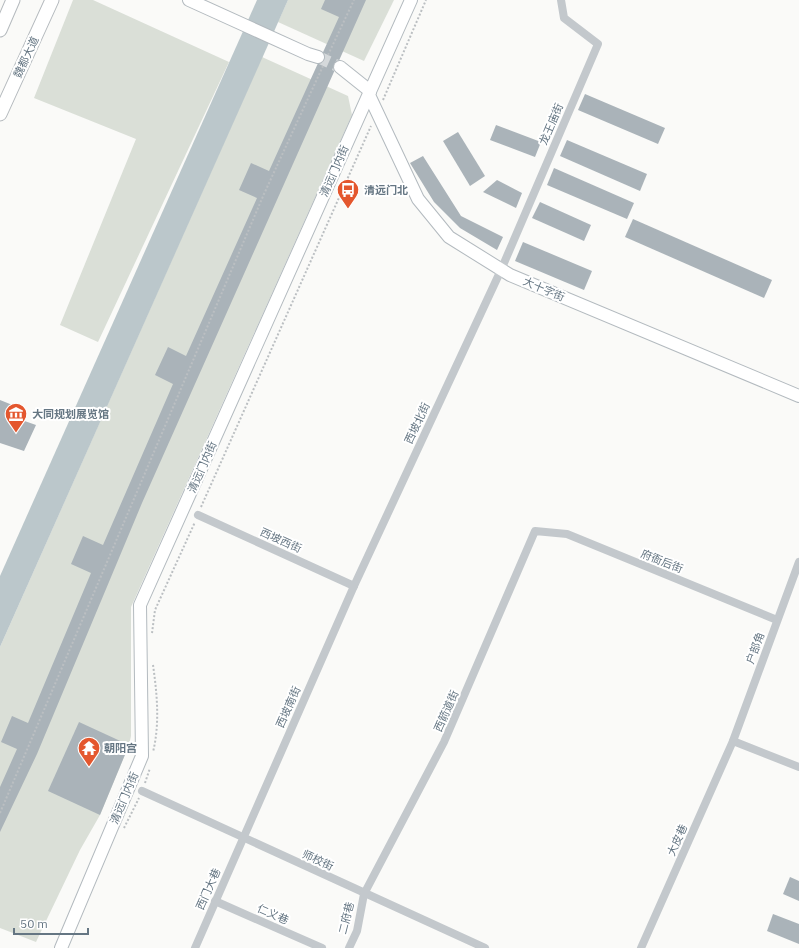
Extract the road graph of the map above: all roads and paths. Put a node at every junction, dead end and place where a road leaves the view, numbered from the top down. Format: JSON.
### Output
{"nodes":[{"id":1,"x":14,"y":0,"type":"edge"},
{"id":2,"x":52,"y":0,"type":"edge"},
{"id":3,"x":189,"y":0,"type":"edge"},
{"id":4,"x":354,"y":0,"type":"edge"},
{"id":5,"x":411,"y":0,"type":"edge"},
{"id":6,"x":426,"y":0,"type":"edge"},
{"id":7,"x":561,"y":0,"type":"edge"},
{"id":8,"x":0,"y":30,"type":"edge"},
{"id":9,"x":319,"y":58,"type":"junction"},
{"id":10,"x":340,"y":67,"type":"tunnel mouth"},
{"id":11,"x":370,"y":91,"type":"junction"},
{"id":12,"x":377,"y":112,"type":"junction"},
{"id":13,"x":0,"y":114,"type":"edge"},
{"id":14,"x":501,"y":270,"type":"junction"},
{"id":15,"x":799,"y":396,"type":"edge"},
{"id":16,"x":198,"y":515,"type":"junction"},
{"id":17,"x":535,"y":532,"type":"joint"},
{"id":18,"x":799,"y":562,"type":"edge"},
{"id":19,"x":354,"y":586,"type":"junction"},
{"id":20,"x":777,"y":620,"type":"junction"},
{"id":21,"x":152,"y":634,"type":"dead end"},
{"id":22,"x":152,"y":665,"type":"dead end"},
{"id":23,"x":732,"y":741,"type":"junction"},
{"id":24,"x":152,"y":759,"type":"dead end"},
{"id":25,"x":150,"y":766,"type":"dead end"},
{"id":26,"x":799,"y":767,"type":"edge"},
{"id":27,"x":142,"y":791,"type":"junction"},
{"id":28,"x":0,"y":813,"type":"edge"},
{"id":29,"x":122,"y":834,"type":"dead end"},
{"id":30,"x":242,"y":838,"type":"junction"},
{"id":31,"x":364,"y":894,"type":"junction"},
{"id":32,"x":215,"y":900,"type":"junction"},
{"id":33,"x":61,"y":948,"type":"edge"},
{"id":34,"x":195,"y":948,"type":"edge"},
{"id":35,"x":322,"y":948,"type":"edge"},
{"id":36,"x":349,"y":948,"type":"edge"},
{"id":37,"x":485,"y":948,"type":"edge"},
{"id":38,"x":641,"y":948,"type":"edge"}],
"edges":[{"from":1,"to":8,"type":"main road"},
{"from":2,"to":13,"type":"main road","name":"魏都大道"},
{"from":3,"to":9,"type":"main road"},
{"from":4,"to":9,"type":"path"},
{"from":5,"to":11,"type":"main road","name":"清远门内街"},
{"from":6,"to":12,"type":"path"},
{"from":7,"to":14,"type":"street","name":"龙王庙街"},
{"from":9,"to":28,"type":"path"},
{"from":10,"to":11,"type":"main road"},
{"from":11,"to":12,"type":"main road","name":"大十字街"},
{"from":11,"to":33,"type":"main road","name":"清远门内街"},
{"from":12,"to":14,"type":"main road","name":"大十字街"},
{"from":12,"to":16,"type":"path"},
{"from":14,"to":15,"type":"main road","name":"大十字街"},
{"from":14,"to":19,"type":"street","name":"西坡北街"},
{"from":16,"to":19,"type":"street","name":"西坡西街"},
{"from":16,"to":21,"type":"path"},
{"from":17,"to":20,"type":"street","name":"府衙后街"},
{"from":17,"to":31,"type":"street","name":"西箭道街"},
{"from":18,"to":20,"type":"street","name":"户部角"},
{"from":19,"to":30,"type":"street","name":"西坡南街"},
{"from":20,"to":23,"type":"street","name":"户部角"},
{"from":22,"to":24,"type":"path"},
{"from":23,"to":26,"type":"street"},
{"from":23,"to":38,"type":"street","name":"大皮巷"},
{"from":25,"to":27,"type":"path"},
{"from":27,"to":29,"type":"path"},
{"from":27,"to":30,"type":"street","name":"师校街"},
{"from":30,"to":31,"type":"street","name":"师校街"},
{"from":30,"to":32,"type":"street","name":"西门大巷"},
{"from":31,"to":36,"type":"street","name":"二府巷"},
{"from":31,"to":37,"type":"street","name":"师校街"},
{"from":32,"to":34,"type":"street","name":"西门大巷"},
{"from":32,"to":35,"type":"street","name":"仁义巷"}]}
